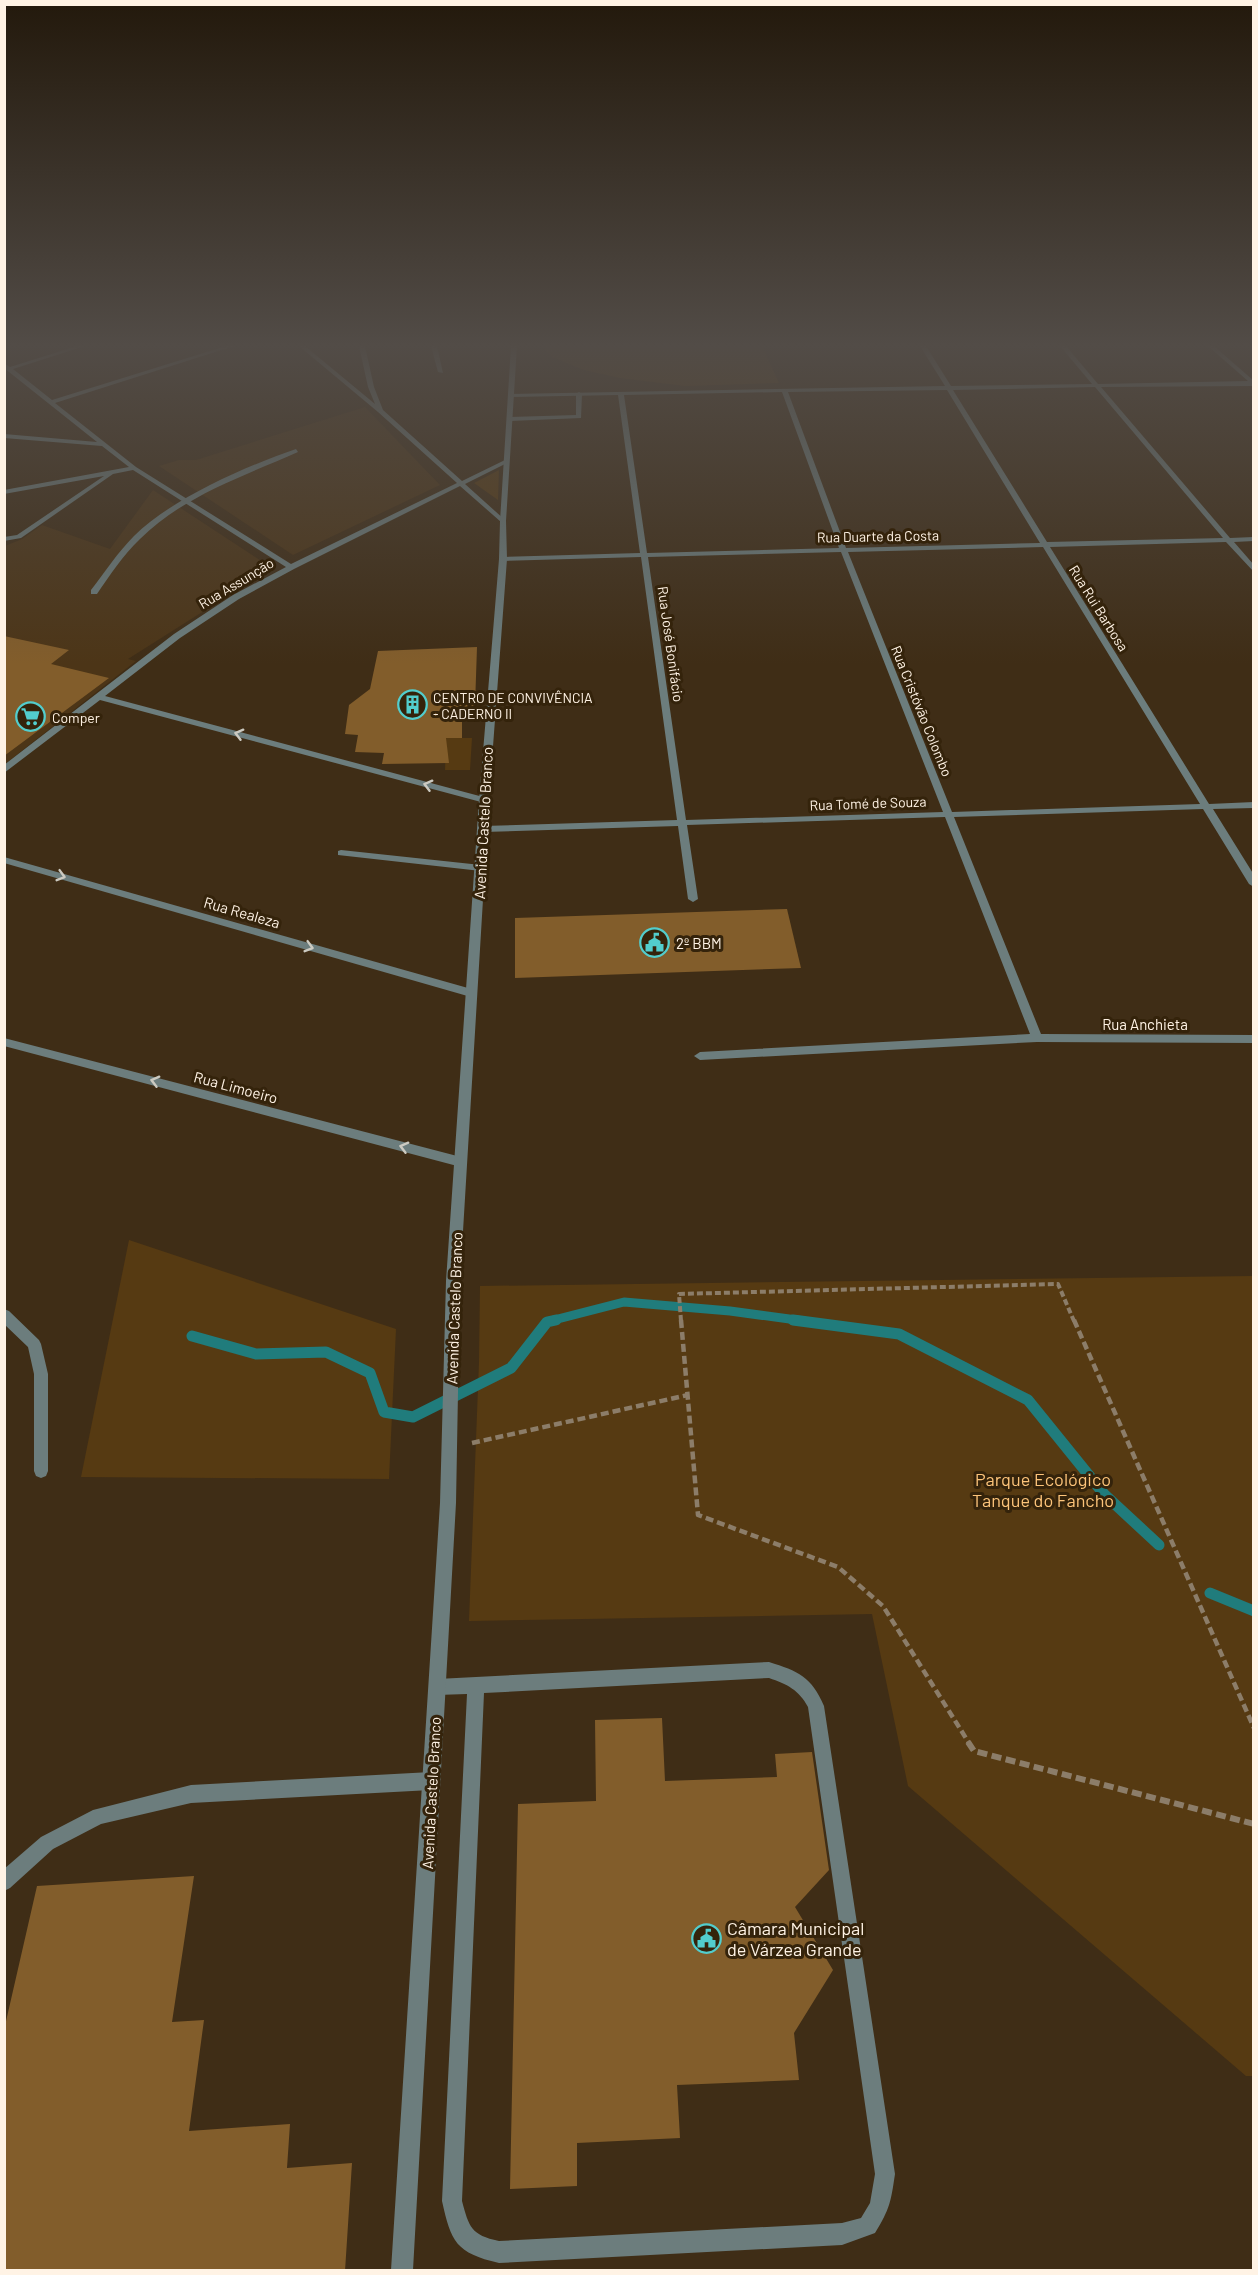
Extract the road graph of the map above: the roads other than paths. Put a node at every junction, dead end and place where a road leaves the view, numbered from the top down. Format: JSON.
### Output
{"nodes":[{"id":1,"x":112,"y":452,"type":"edge"},
{"id":2,"x":293,"y":452,"type":"edge"},
{"id":3,"x":425,"y":452,"type":"edge"},
{"id":4,"x":508,"y":452,"type":"edge"},
{"id":5,"x":630,"y":452,"type":"edge"},
{"id":6,"x":807,"y":452,"type":"edge"},
{"id":7,"x":988,"y":452,"type":"edge"},
{"id":8,"x":1153,"y":452,"type":"edge"},
{"id":9,"x":507,"y":461,"type":"junction"},
{"id":10,"x":134,"y":468,"type":"junction"},
{"id":11,"x":114,"y":472,"type":"junction"},
{"id":12,"x":459,"y":483,"type":"junction"},
{"id":13,"x":4,"y":492,"type":"edge"},
{"id":14,"x":186,"y":500,"type":"junction"},
{"id":15,"x":503,"y":522,"type":"junction"},
{"id":16,"x":4,"y":539,"type":"edge"},
{"id":17,"x":1254,"y":539,"type":"edge"},
{"id":18,"x":1228,"y":540,"type":"junction"},
{"id":19,"x":1044,"y":545,"type":"junction"},
{"id":20,"x":843,"y":549,"type":"junction"},
{"id":21,"x":646,"y":554,"type":"junction"},
{"id":22,"x":503,"y":559,"type":"junction"},
{"id":23,"x":291,"y":567,"type":"junction"},
{"id":24,"x":1254,"y":570,"type":"edge"},
{"id":25,"x":94,"y":592,"type":"dead end"},
{"id":26,"x":99,"y":697,"type":"junction"},
{"id":27,"x":4,"y":770,"type":"edge"},
{"id":28,"x":484,"y":800,"type":"junction"},
{"id":29,"x":1254,"y":805,"type":"edge"},
{"id":30,"x":1206,"y":806,"type":"junction"},
{"id":31,"x":948,"y":814,"type":"junction"},
{"id":32,"x":682,"y":822,"type":"junction"},
{"id":33,"x":483,"y":829,"type":"junction"},
{"id":34,"x":340,"y":853,"type":"dead end"},
{"id":35,"x":4,"y":860,"type":"edge"},
{"id":36,"x":481,"y":868,"type":"junction"},
{"id":37,"x":1254,"y":884,"type":"edge"},
{"id":38,"x":693,"y":899,"type":"dead end"},
{"id":39,"x":471,"y":993,"type":"junction"},
{"id":40,"x":1037,"y":1038,"type":"junction"},
{"id":41,"x":1254,"y":1039,"type":"edge"},
{"id":42,"x":4,"y":1042,"type":"edge"},
{"id":43,"x":700,"y":1056,"type":"dead end"},
{"id":44,"x":461,"y":1162,"type":"junction"},
{"id":45,"x":4,"y":1315,"type":"edge"},
{"id":46,"x":41,"y":1470,"type":"dead end"},
{"id":47,"x":476,"y":1684,"type":"junction"},
{"id":48,"x":437,"y":1687,"type":"junction"},
{"id":49,"x":431,"y":1781,"type":"junction"},
{"id":50,"x":4,"y":1882,"type":"edge"},
{"id":51,"x":402,"y":2271,"type":"edge"}],
"edges":[{"from":1,"to":10,"type":"street"},
{"from":2,"to":14,"type":"street"},
{"from":3,"to":12,"type":"street"},
{"from":4,"to":9,"type":"street","name":"Avenida Castelo Branco"},
{"from":5,"to":21,"type":"street","name":"Rua José Bonifácio"},
{"from":6,"to":20,"type":"street","name":"Rua Cristóvão Colombo"},
{"from":7,"to":19,"type":"street","name":"Rua Rui Barbosa"},
{"from":8,"to":18,"type":"street"},
{"from":9,"to":12,"type":"street","name":"Rua Assunção"},
{"from":9,"to":15,"type":"street","name":"Avenida Castelo Branco"},
{"from":10,"to":11,"type":"street"},
{"from":10,"to":14,"type":"street"},
{"from":11,"to":13,"type":"street"},
{"from":11,"to":16,"type":"street"},
{"from":12,"to":15,"type":"street"},
{"from":12,"to":23,"type":"street","name":"Rua Assunção"},
{"from":14,"to":23,"type":"street"},
{"from":14,"to":25,"type":"street"},
{"from":15,"to":22,"type":"street","name":"Avenida Castelo Branco"},
{"from":17,"to":18,"type":"street","name":"Rua Duarte da Costa"},
{"from":18,"to":19,"type":"street","name":"Rua Duarte da Costa"},
{"from":18,"to":24,"type":"street"},
{"from":19,"to":20,"type":"street","name":"Rua Duarte da Costa"},
{"from":19,"to":30,"type":"street","name":"Rua Rui Barbosa"},
{"from":20,"to":21,"type":"street","name":"Rua Duarte da Costa"},
{"from":20,"to":31,"type":"street","name":"Rua Cristóvão Colombo"},
{"from":21,"to":22,"type":"street","name":"Rua Duarte da Costa"},
{"from":21,"to":32,"type":"street","name":"Rua José Bonifácio"},
{"from":22,"to":28,"type":"street","name":"Avenida Castelo Branco"},
{"from":23,"to":26,"type":"street","name":"Rua Assunção"},
{"from":26,"to":27,"type":"street","name":"Rua Assunção"},
{"from":28,"to":26,"type":"street","one_way":true},
{"from":28,"to":33,"type":"street","name":"Avenida Castelo Branco"},
{"from":29,"to":30,"type":"street","name":"Rua Tomé de Souza"},
{"from":30,"to":31,"type":"street","name":"Rua Tomé de Souza"},
{"from":30,"to":37,"type":"street","name":"Rua Rui Barbosa"},
{"from":31,"to":32,"type":"street","name":"Rua Tomé de Souza"},
{"from":31,"to":40,"type":"street","name":"Rua Cristóvão Colombo"},
{"from":32,"to":33,"type":"street","name":"Rua Tomé de Souza"},
{"from":32,"to":38,"type":"street","name":"Rua José Bonifácio"},
{"from":33,"to":36,"type":"street","name":"Avenida Castelo Branco"},
{"from":34,"to":36,"type":"street"},
{"from":35,"to":39,"type":"street","name":"Rua Realeza","one_way":true},
{"from":36,"to":39,"type":"street","name":"Avenida Castelo Branco"},
{"from":39,"to":44,"type":"street","name":"Avenida Castelo Branco"},
{"from":40,"to":41,"type":"street","name":"Rua Anchieta"},
{"from":40,"to":43,"type":"street","name":"Rua Anchieta"},
{"from":44,"to":42,"type":"street","name":"Rua Limoeiro","one_way":true},
{"from":44,"to":48,"type":"street","name":"Avenida Castelo Branco"},
{"from":45,"to":46,"type":"street"},
{"from":47,"to":47,"type":"street"},
{"from":47,"to":48,"type":"street"},
{"from":48,"to":49,"type":"street","name":"Avenida Castelo Branco"},
{"from":49,"to":50,"type":"street"},
{"from":49,"to":51,"type":"street","name":"Avenida Castelo Branco"}]}
